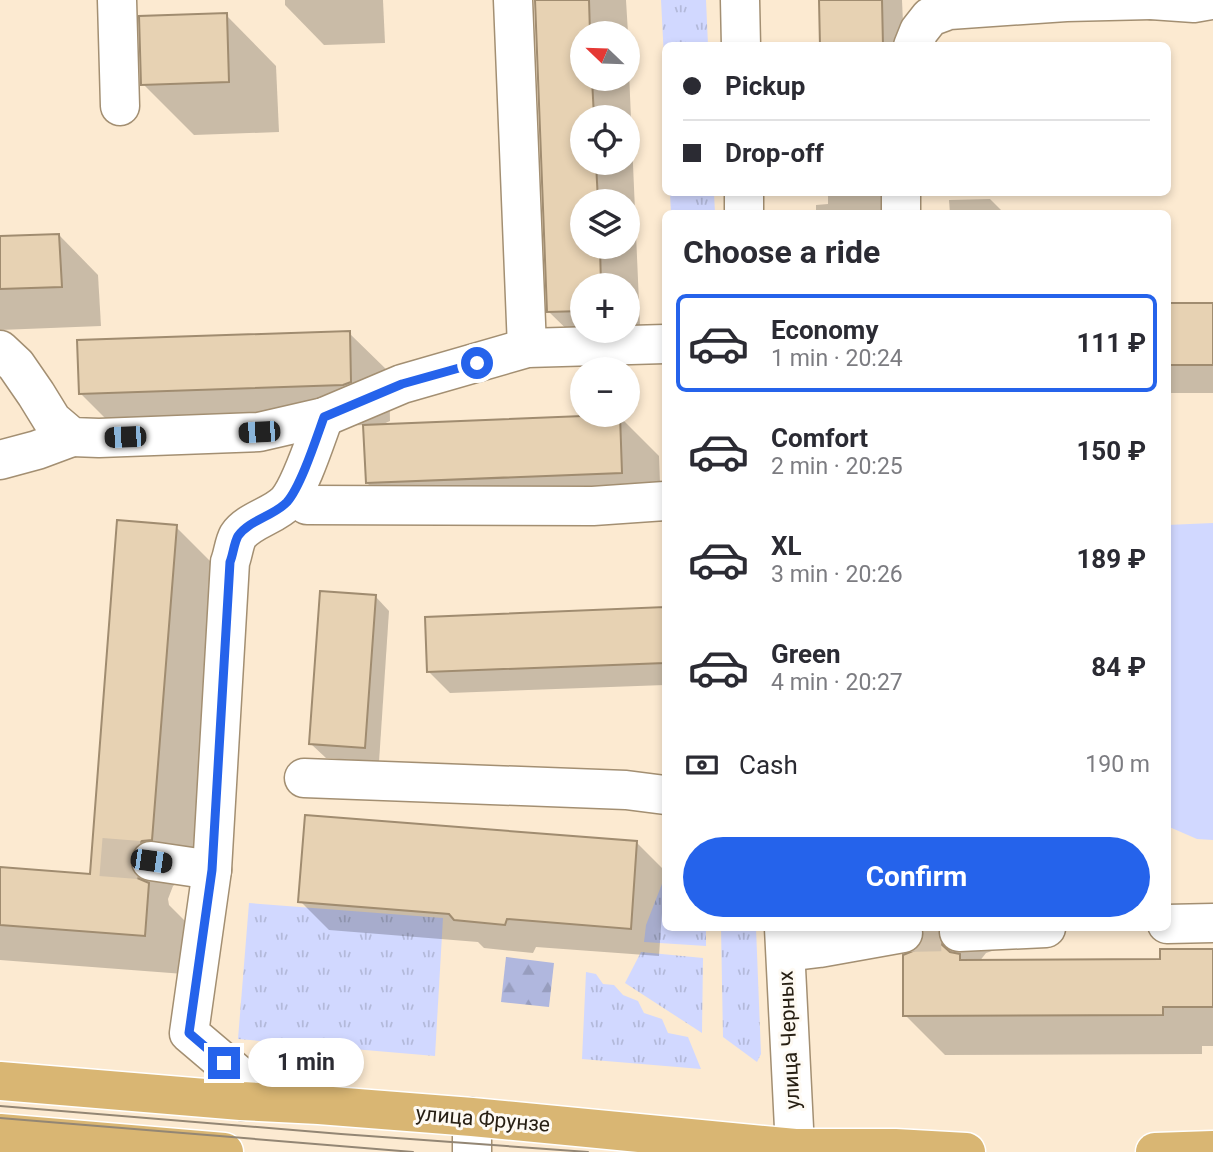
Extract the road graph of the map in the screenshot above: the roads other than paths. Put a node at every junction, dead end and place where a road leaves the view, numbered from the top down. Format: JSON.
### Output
{"nodes":[{"id":1,"x":117,"y":0,"type":"edge"},
{"id":2,"x":513,"y":0,"type":"edge"},
{"id":3,"x":740,"y":0,"type":"edge"},
{"id":4,"x":1151,"y":0,"type":"edge"},
{"id":5,"x":1212,"y":0,"type":"edge"},
{"id":6,"x":741,"y":42,"type":"edge"},
{"id":7,"x":915,"y":42,"type":"edge"},
{"id":8,"x":120,"y":106,"type":"dead end"},
{"id":9,"x":662,"y":344,"type":"edge"},
{"id":10,"x":527,"y":348,"type":"junction"},
{"id":11,"x":0,"y":350,"type":"edge"},
{"id":12,"x":324,"y":417,"type":"junction"},
{"id":13,"x":72,"y":437,"type":"junction"},
{"id":14,"x":0,"y":460,"type":"edge"},
{"id":15,"x":662,"y":501,"type":"edge"},
{"id":16,"x":307,"y":505,"type":"dead end"},
{"id":17,"x":304,"y":778,"type":"dead end"},
{"id":18,"x":662,"y":795,"type":"edge"},
{"id":19,"x":151,"y":861,"type":"tunnel mouth"},
{"id":20,"x":212,"y":870,"type":"junction"},
{"id":21,"x":1213,"y":923,"type":"edge"},
{"id":22,"x":1171,"y":924,"type":"edge"},
{"id":23,"x":971,"y":931,"type":"edge"},
{"id":24,"x":959,"y":932,"type":"dead end"},
{"id":25,"x":903,"y":933,"type":"dead end"},
{"id":26,"x":785,"y":940,"type":"edge"},
{"id":27,"x":0,"y":1081,"type":"edge"},
{"id":28,"x":241,"y":1101,"type":"junction"},
{"id":29,"x":0,"y":1133,"type":"edge"},
{"id":30,"x":472,"y":1135,"type":"edge"},
{"id":31,"x":795,"y":1150,"type":"edge"},
{"id":32,"x":1213,"y":1150,"type":"edge"},
{"id":33,"x":199,"y":1151,"type":"edge"},
{"id":34,"x":966,"y":1152,"type":"edge"},
{"id":35,"x":1155,"y":1152,"type":"edge"}],
"edges":[{"from":1,"to":8,"type":"street"},
{"from":2,"to":10,"type":"street"},
{"from":3,"to":6,"type":"street"},
{"from":4,"to":5,"type":"street"},
{"from":4,"to":7,"type":"street"},
{"from":9,"to":10,"type":"street"},
{"from":10,"to":12,"type":"street"},
{"from":11,"to":13,"type":"street"},
{"from":12,"to":13,"type":"street"},
{"from":12,"to":20,"type":"street"},
{"from":13,"to":14,"type":"street"},
{"from":15,"to":16,"type":"street"},
{"from":17,"to":18,"type":"street"},
{"from":19,"to":20,"type":"street"},
{"from":20,"to":28,"type":"street"},
{"from":21,"to":22,"type":"street"},
{"from":23,"to":24,"type":"street"},
{"from":25,"to":26,"type":"street"},
{"from":26,"to":31,"type":"street","name":"улица Черных"},
{"from":27,"to":28,"type":"main road","name":"улица Фрунзе"},
{"from":28,"to":30,"type":"main road","name":"улица Фрунзе"},
{"from":29,"to":33,"type":"main road"},
{"from":30,"to":31,"type":"main road","name":"улица Фрунзе"},
{"from":31,"to":34,"type":"main road","name":"улица Фрунзе"},
{"from":32,"to":35,"type":"main road"}]}
